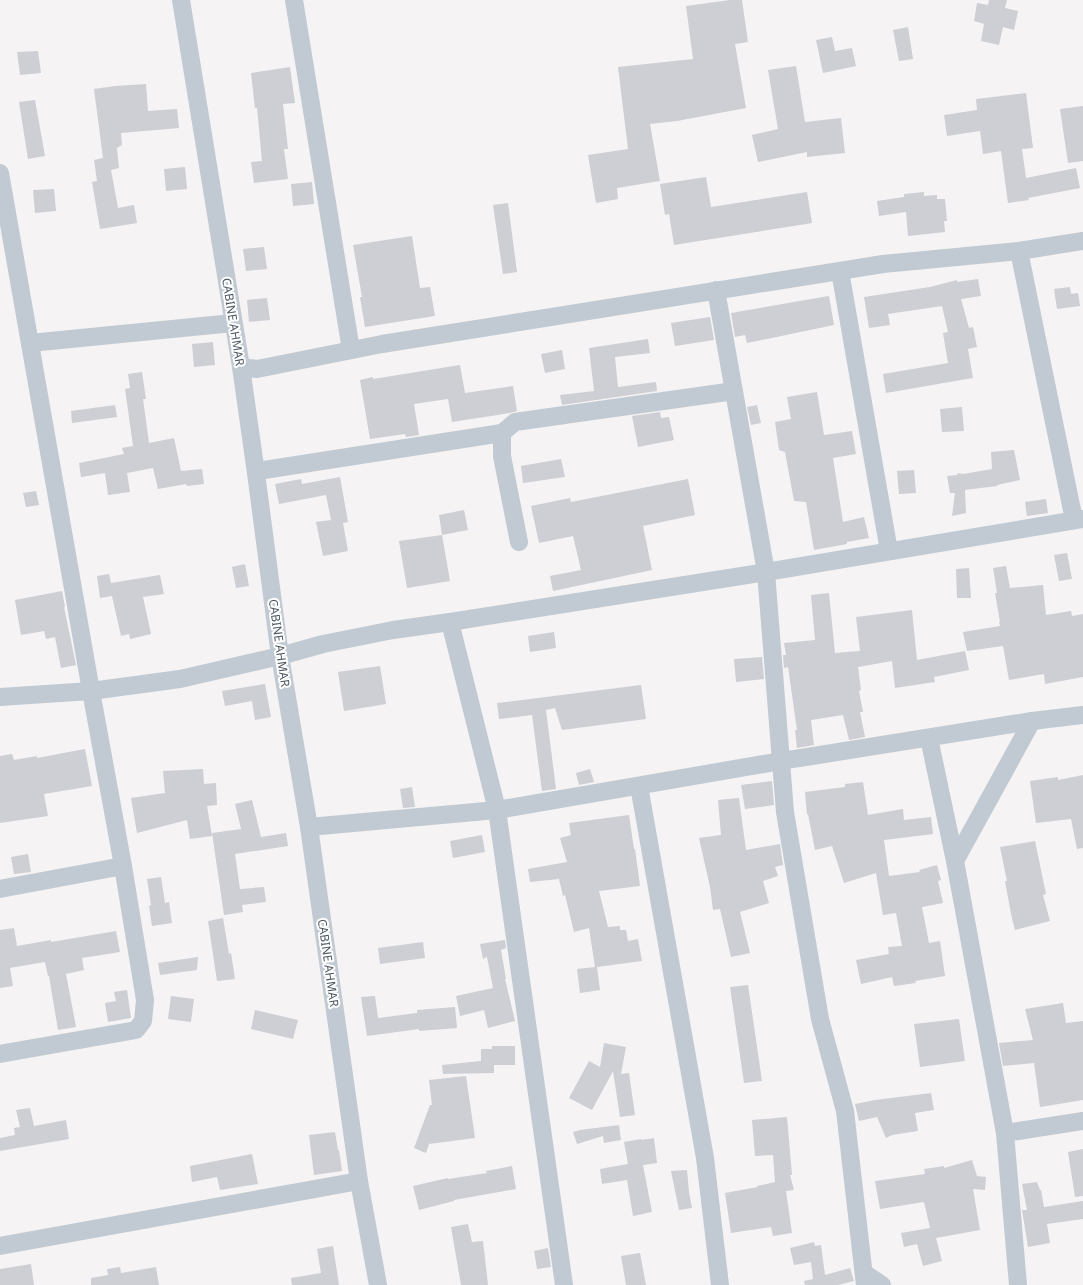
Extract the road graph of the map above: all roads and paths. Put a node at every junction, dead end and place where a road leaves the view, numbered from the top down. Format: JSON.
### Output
{"nodes":[{"id":1,"x":181,"y":0,"type":"edge"},
{"id":2,"x":294,"y":0,"type":"edge"},
{"id":3,"x":0,"y":173,"type":"edge"},
{"id":4,"x":1083,"y":241,"type":"edge"},
{"id":5,"x":1019,"y":251,"type":"junction"},
{"id":6,"x":840,"y":271,"type":"junction"},
{"id":7,"x":716,"y":290,"type":"junction"},
{"id":8,"x":233,"y":323,"type":"junction"},
{"id":9,"x":30,"y":343,"type":"junction"},
{"id":10,"x":351,"y":350,"type":"junction"},
{"id":11,"x":241,"y":367,"type":"junction"},
{"id":12,"x":734,"y":391,"type":"junction"},
{"id":13,"x":502,"y":433,"type":"junction"},
{"id":14,"x":256,"y":473,"type":"junction"},
{"id":15,"x":1078,"y":520,"type":"edge"},
{"id":16,"x":519,"y":542,"type":"dead end"},
{"id":17,"x":889,"y":551,"type":"junction"},
{"id":18,"x":766,"y":572,"type":"junction"},
{"id":19,"x":450,"y":622,"type":"junction"},
{"id":20,"x":280,"y":656,"type":"junction"},
{"id":21,"x":91,"y":691,"type":"junction"},
{"id":22,"x":0,"y":696,"type":"edge"},
{"id":23,"x":1083,"y":715,"type":"edge"},
{"id":24,"x":1032,"y":721,"type":"junction"},
{"id":25,"x":929,"y":738,"type":"junction"},
{"id":26,"x":781,"y":761,"type":"junction"},
{"id":27,"x":639,"y":786,"type":"junction"},
{"id":28,"x":497,"y":810,"type":"junction"},
{"id":29,"x":309,"y":827,"type":"junction"},
{"id":30,"x":955,"y":861,"type":"junction"},
{"id":31,"x":123,"y":866,"type":"junction"},
{"id":32,"x":0,"y":889,"type":"edge"},
{"id":33,"x":0,"y":1054,"type":"edge"},
{"id":34,"x":1083,"y":1121,"type":"edge"},
{"id":35,"x":1005,"y":1133,"type":"junction"},
{"id":36,"x":360,"y":1181,"type":"junction"},
{"id":37,"x":0,"y":1246,"type":"edge"},
{"id":38,"x":865,"y":1279,"type":"edge"},
{"id":39,"x":378,"y":1285,"type":"edge"},
{"id":40,"x":564,"y":1285,"type":"edge"},
{"id":41,"x":720,"y":1285,"type":"edge"},
{"id":42,"x":882,"y":1285,"type":"edge"},
{"id":43,"x":1018,"y":1285,"type":"edge"}],
"edges":[{"from":1,"to":8,"type":"street","name":"CABINE AHMAR"},
{"from":2,"to":10,"type":"street"},
{"from":3,"to":9,"type":"street"},
{"from":4,"to":5,"type":"street"},
{"from":5,"to":6,"type":"street"},
{"from":5,"to":15,"type":"street"},
{"from":6,"to":7,"type":"street"},
{"from":6,"to":17,"type":"street"},
{"from":7,"to":10,"type":"street"},
{"from":7,"to":12,"type":"street"},
{"from":8,"to":9,"type":"street"},
{"from":8,"to":11,"type":"street","name":"CABINE AHMAR"},
{"from":9,"to":21,"type":"street"},
{"from":10,"to":11,"type":"street"},
{"from":11,"to":14,"type":"street","name":"CABINE AHMAR"},
{"from":12,"to":13,"type":"street"},
{"from":12,"to":18,"type":"street"},
{"from":13,"to":14,"type":"street"},
{"from":13,"to":16,"type":"street"},
{"from":14,"to":20,"type":"street","name":"CABINE AHMAR"},
{"from":15,"to":17,"type":"street"},
{"from":17,"to":18,"type":"street"},
{"from":18,"to":19,"type":"street"},
{"from":18,"to":26,"type":"street"},
{"from":19,"to":20,"type":"street"},
{"from":19,"to":28,"type":"street"},
{"from":20,"to":21,"type":"street"},
{"from":20,"to":29,"type":"street","name":"CABINE AHMAR"},
{"from":21,"to":22,"type":"street"},
{"from":21,"to":31,"type":"street"},
{"from":23,"to":24,"type":"street"},
{"from":24,"to":25,"type":"street"},
{"from":24,"to":30,"type":"street"},
{"from":25,"to":26,"type":"street"},
{"from":25,"to":30,"type":"street"},
{"from":26,"to":27,"type":"street"},
{"from":26,"to":38,"type":"street"},
{"from":27,"to":28,"type":"street"},
{"from":27,"to":41,"type":"street"},
{"from":28,"to":29,"type":"street"},
{"from":28,"to":40,"type":"street"},
{"from":29,"to":36,"type":"street","name":"CABINE AHMAR"},
{"from":30,"to":35,"type":"street"},
{"from":31,"to":32,"type":"street"},
{"from":31,"to":33,"type":"street"},
{"from":34,"to":35,"type":"street"},
{"from":35,"to":43,"type":"street"},
{"from":36,"to":37,"type":"street"},
{"from":36,"to":39,"type":"street","name":"CABINE AHMAR"},
{"from":38,"to":42,"type":"street"}]}
